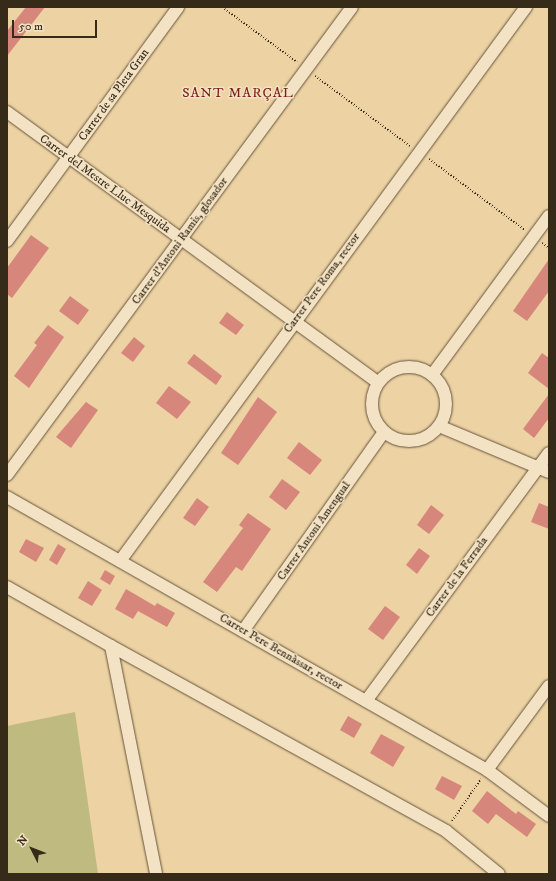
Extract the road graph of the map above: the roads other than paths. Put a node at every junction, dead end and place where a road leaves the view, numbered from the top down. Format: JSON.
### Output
{"nodes":[{"id":1,"x":178,"y":7,"type":"edge"},
{"id":2,"x":352,"y":7,"type":"edge"},
{"id":3,"x":526,"y":7,"type":"edge"},
{"id":4,"x":7,"y":112,"type":"edge"},
{"id":5,"x":69,"y":157,"type":"junction"},
{"id":6,"x":549,"y":216,"type":"edge"},
{"id":7,"x":181,"y":239,"type":"junction"},
{"id":8,"x":7,"y":241,"type":"edge"},
{"id":9,"x":293,"y":322,"type":"junction"},
{"id":10,"x":432,"y":375,"type":"junction"},
{"id":11,"x":378,"y":383,"type":"junction"},
{"id":12,"x":439,"y":426,"type":"junction"},
{"id":13,"x":384,"y":432,"type":"junction"},
{"id":14,"x":549,"y":452,"type":"edge"},
{"id":15,"x":543,"y":470,"type":"edge"},
{"id":16,"x":7,"y":475,"type":"edge"},
{"id":17,"x":7,"y":497,"type":"edge"},
{"id":18,"x":120,"y":561,"type":"junction"},
{"id":19,"x":7,"y":587,"type":"edge"},
{"id":20,"x":243,"y":631,"type":"junction"},
{"id":21,"x":111,"y":646,"type":"junction"},
{"id":22,"x":549,"y":686,"type":"edge"},
{"id":23,"x":366,"y":701,"type":"junction"},
{"id":24,"x":487,"y":770,"type":"junction"},
{"id":25,"x":549,"y":816,"type":"edge"},
{"id":26,"x":156,"y":874,"type":"edge"},
{"id":27,"x":499,"y":874,"type":"edge"}],
"edges":[{"from":1,"to":5,"type":"street","name":"Carrer de sa Pleta Gran"},
{"from":2,"to":7,"type":"street","name":"Carrer d'Antoni Ramis, glosador"},
{"from":3,"to":9,"type":"street","name":"Carrer Pere Roma, rector"},
{"from":4,"to":5,"type":"street","name":"Carrer del Mestre Lluc Mesquida"},
{"from":5,"to":7,"type":"street","name":"Carrer del Mestre Lluc Mesquida"},
{"from":5,"to":8,"type":"street","name":"Carrer de sa Pleta Gran"},
{"from":6,"to":10,"type":"street"},
{"from":7,"to":9,"type":"street","name":"Carrer del Mestre Lluc Mesquida"},
{"from":7,"to":16,"type":"street","name":"Carrer d'Antoni Ramis, glosador"},
{"from":9,"to":11,"type":"street","name":"Carrer del Mestre Lluc Mesquida"},
{"from":9,"to":18,"type":"street","name":"Carrer Pere Roma, rector"},
{"from":10,"to":11,"type":"street"},
{"from":10,"to":12,"type":"street"},
{"from":11,"to":13,"type":"street"},
{"from":12,"to":13,"type":"street"},
{"from":12,"to":15,"type":"street"},
{"from":13,"to":20,"type":"street","name":"Carrer Antoni Amengual"},
{"from":14,"to":15,"type":"street","name":"Carrer de la Ferrada"},
{"from":15,"to":23,"type":"street","name":"Carrer de la Ferrada"},
{"from":17,"to":18,"type":"street","name":"Carrer Pere Bennàssar, rector"},
{"from":18,"to":20,"type":"street","name":"Carrer Pere Bennàssar, rector"},
{"from":19,"to":21,"type":"street"},
{"from":20,"to":23,"type":"street","name":"Carrer Pere Bennàssar, rector"},
{"from":21,"to":26,"type":"street"},
{"from":21,"to":27,"type":"street"},
{"from":22,"to":24,"type":"street"},
{"from":23,"to":24,"type":"street","name":"Carrer Pere Bennàssar, rector"},
{"from":24,"to":25,"type":"street","name":"Carrer Pere Bennàssar, rector"}]}
